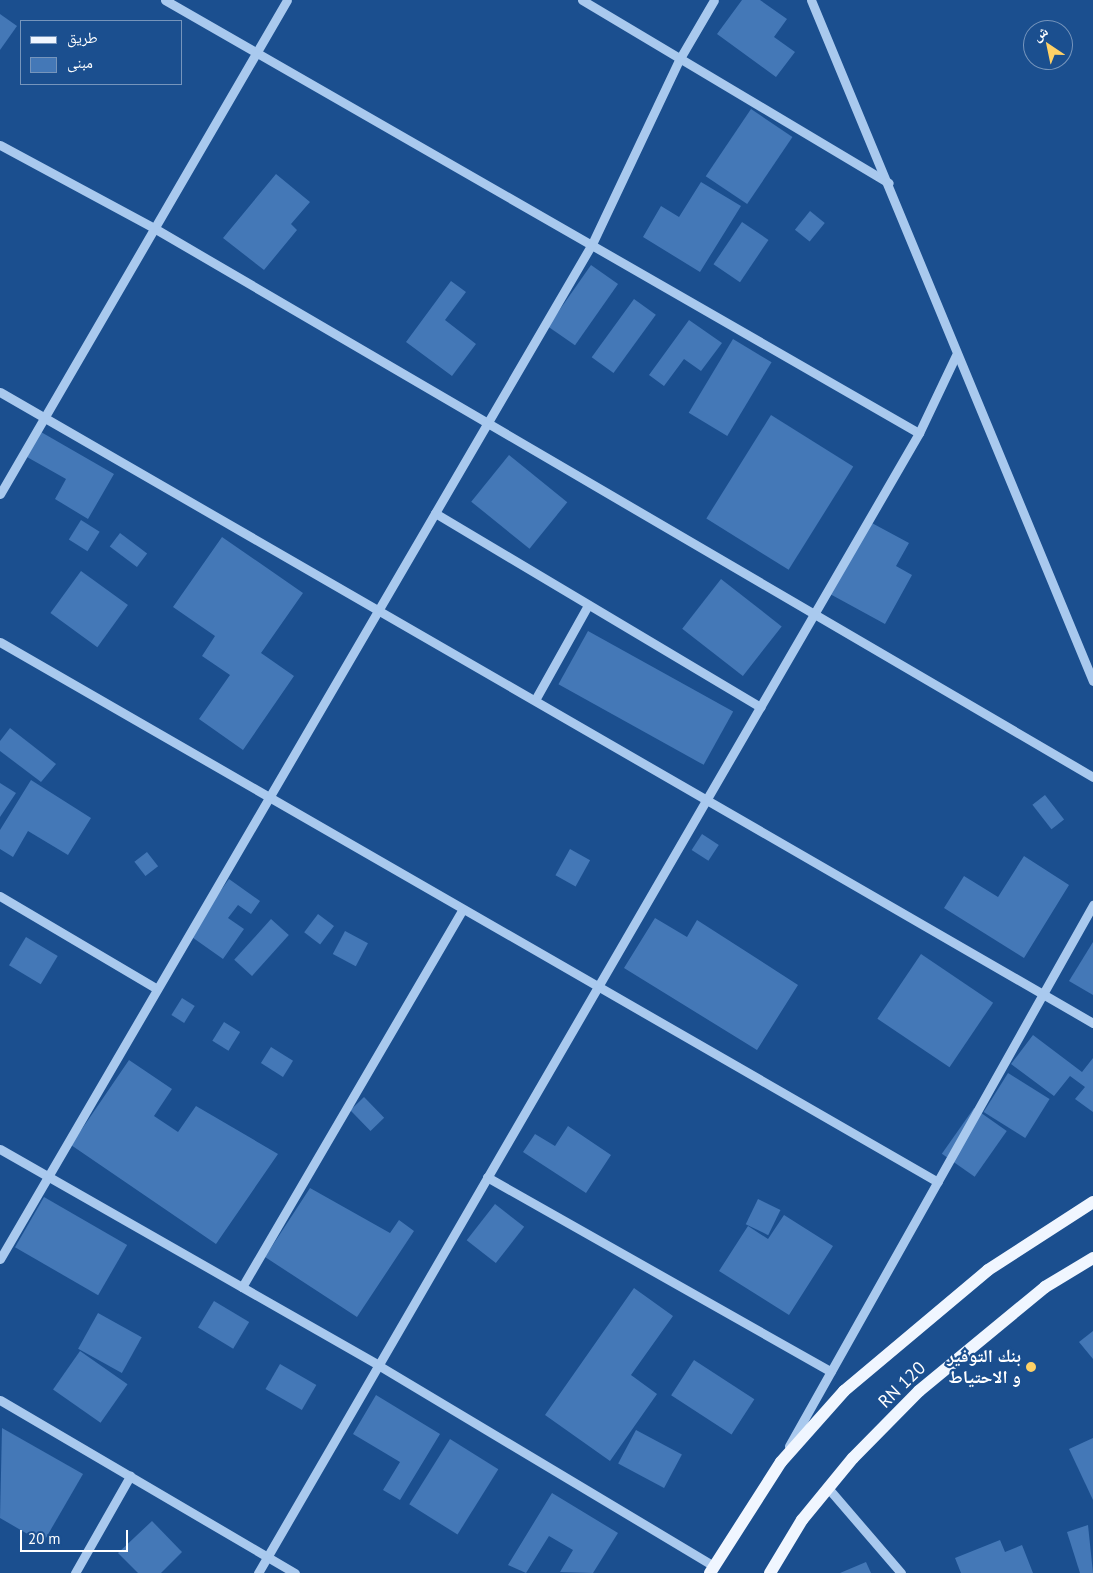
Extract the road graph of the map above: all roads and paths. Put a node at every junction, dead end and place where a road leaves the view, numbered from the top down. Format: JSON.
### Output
{"nodes":[{"id":1,"x":165,"y":0,"type":"edge"},
{"id":2,"x":286,"y":0,"type":"edge"},
{"id":3,"x":582,"y":0,"type":"edge"},
{"id":4,"x":714,"y":0,"type":"edge"},
{"id":5,"x":811,"y":0,"type":"edge"},
{"id":6,"x":256,"y":53,"type":"junction"},
{"id":7,"x":679,"y":60,"type":"junction"},
{"id":8,"x":0,"y":145,"type":"edge"},
{"id":9,"x":890,"y":183,"type":"junction"},
{"id":10,"x":154,"y":228,"type":"junction"},
{"id":11,"x":592,"y":244,"type":"junction"},
{"id":12,"x":956,"y":355,"type":"junction"},
{"id":13,"x":0,"y":392,"type":"edge"},
{"id":14,"x":45,"y":418,"type":"junction"},
{"id":15,"x":486,"y":424,"type":"junction"},
{"id":16,"x":919,"y":433,"type":"junction"},
{"id":17,"x":0,"y":494,"type":"edge"},
{"id":18,"x":435,"y":513,"type":"junction"},
{"id":19,"x":588,"y":604,"type":"junction"},
{"id":20,"x":379,"y":609,"type":"junction"},
{"id":21,"x":814,"y":615,"type":"junction"},
{"id":22,"x":0,"y":642,"type":"edge"},
{"id":23,"x":1093,"y":681,"type":"edge"},
{"id":24,"x":535,"y":700,"type":"junction"},
{"id":25,"x":761,"y":707,"type":"junction"},
{"id":26,"x":1093,"y":777,"type":"edge"},
{"id":27,"x":268,"y":800,"type":"junction"},
{"id":28,"x":707,"y":800,"type":"junction"},
{"id":29,"x":0,"y":896,"type":"edge"},
{"id":30,"x":1093,"y":905,"type":"edge"},
{"id":31,"x":462,"y":911,"type":"junction"},
{"id":32,"x":597,"y":988,"type":"junction"},
{"id":33,"x":157,"y":989,"type":"junction"},
{"id":34,"x":1044,"y":995,"type":"junction"},
{"id":35,"x":1093,"y":1023,"type":"edge"},
{"id":36,"x":0,"y":1149,"type":"edge"},
{"id":37,"x":48,"y":1176,"type":"junction"},
{"id":38,"x":488,"y":1177,"type":"junction"},
{"id":39,"x":938,"y":1182,"type":"junction"},
{"id":40,"x":1093,"y":1202,"type":"edge"},
{"id":41,"x":1093,"y":1258,"type":"edge"},
{"id":42,"x":0,"y":1259,"type":"edge"},
{"id":43,"x":242,"y":1288,"type":"junction"},
{"id":44,"x":378,"y":1365,"type":"junction"},
{"id":45,"x":831,"y":1372,"type":"junction"},
{"id":46,"x":0,"y":1400,"type":"edge"},
{"id":47,"x":781,"y":1462,"type":"junction"},
{"id":48,"x":130,"y":1476,"type":"junction"},
{"id":49,"x":828,"y":1488,"type":"junction"},
{"id":50,"x":267,"y":1557,"type":"junction"},
{"id":51,"x":712,"y":1569,"type":"edge"},
{"id":52,"x":74,"y":1573,"type":"edge"},
{"id":53,"x":258,"y":1573,"type":"edge"},
{"id":54,"x":295,"y":1573,"type":"edge"},
{"id":55,"x":770,"y":1573,"type":"edge"},
{"id":56,"x":901,"y":1573,"type":"edge"}],
"edges":[{"from":1,"to":6,"type":"street"},
{"from":2,"to":6,"type":"street"},
{"from":3,"to":7,"type":"street"},
{"from":4,"to":7,"type":"street"},
{"from":5,"to":9,"type":"street"},
{"from":6,"to":10,"type":"street"},
{"from":6,"to":11,"type":"street"},
{"from":7,"to":9,"type":"street"},
{"from":7,"to":11,"type":"street"},
{"from":8,"to":10,"type":"street"},
{"from":9,"to":12,"type":"street"},
{"from":10,"to":14,"type":"street"},
{"from":10,"to":15,"type":"street"},
{"from":11,"to":15,"type":"street"},
{"from":11,"to":16,"type":"street"},
{"from":12,"to":16,"type":"street"},
{"from":12,"to":23,"type":"street"},
{"from":13,"to":14,"type":"street"},
{"from":14,"to":17,"type":"street"},
{"from":14,"to":20,"type":"street"},
{"from":15,"to":18,"type":"street"},
{"from":15,"to":21,"type":"street"},
{"from":16,"to":21,"type":"street"},
{"from":18,"to":19,"type":"street"},
{"from":18,"to":20,"type":"street"},
{"from":19,"to":24,"type":"street"},
{"from":19,"to":25,"type":"street"},
{"from":20,"to":24,"type":"street"},
{"from":20,"to":27,"type":"street"},
{"from":21,"to":25,"type":"street"},
{"from":21,"to":26,"type":"street"},
{"from":22,"to":27,"type":"street"},
{"from":24,"to":28,"type":"street"},
{"from":25,"to":28,"type":"street"},
{"from":27,"to":31,"type":"street"},
{"from":27,"to":33,"type":"street"},
{"from":28,"to":32,"type":"street"},
{"from":28,"to":34,"type":"street"},
{"from":29,"to":33,"type":"street"},
{"from":30,"to":34,"type":"street"},
{"from":31,"to":32,"type":"street"},
{"from":31,"to":43,"type":"street"},
{"from":32,"to":38,"type":"street"},
{"from":32,"to":39,"type":"street"},
{"from":33,"to":37,"type":"street"},
{"from":34,"to":35,"type":"street"},
{"from":34,"to":39,"type":"street"},
{"from":36,"to":37,"type":"street"},
{"from":37,"to":42,"type":"street"},
{"from":37,"to":43,"type":"street"},
{"from":38,"to":44,"type":"street"},
{"from":38,"to":45,"type":"street"},
{"from":39,"to":45,"type":"street"},
{"from":40,"to":47,"type":"main road","number":"RN 120"},
{"from":41,"to":49,"type":"main road","name":"RN 120"},
{"from":43,"to":44,"type":"street"},
{"from":44,"to":50,"type":"street"},
{"from":44,"to":51,"type":"street"},
{"from":45,"to":47,"type":"street"},
{"from":46,"to":48,"type":"street"},
{"from":47,"to":51,"type":"main road","number":"RN 120"},
{"from":48,"to":50,"type":"street"},
{"from":48,"to":52,"type":"street"},
{"from":49,"to":55,"type":"main road","name":"RN 120"},
{"from":49,"to":56,"type":"street"},
{"from":50,"to":53,"type":"street"},
{"from":50,"to":54,"type":"street"}]}
